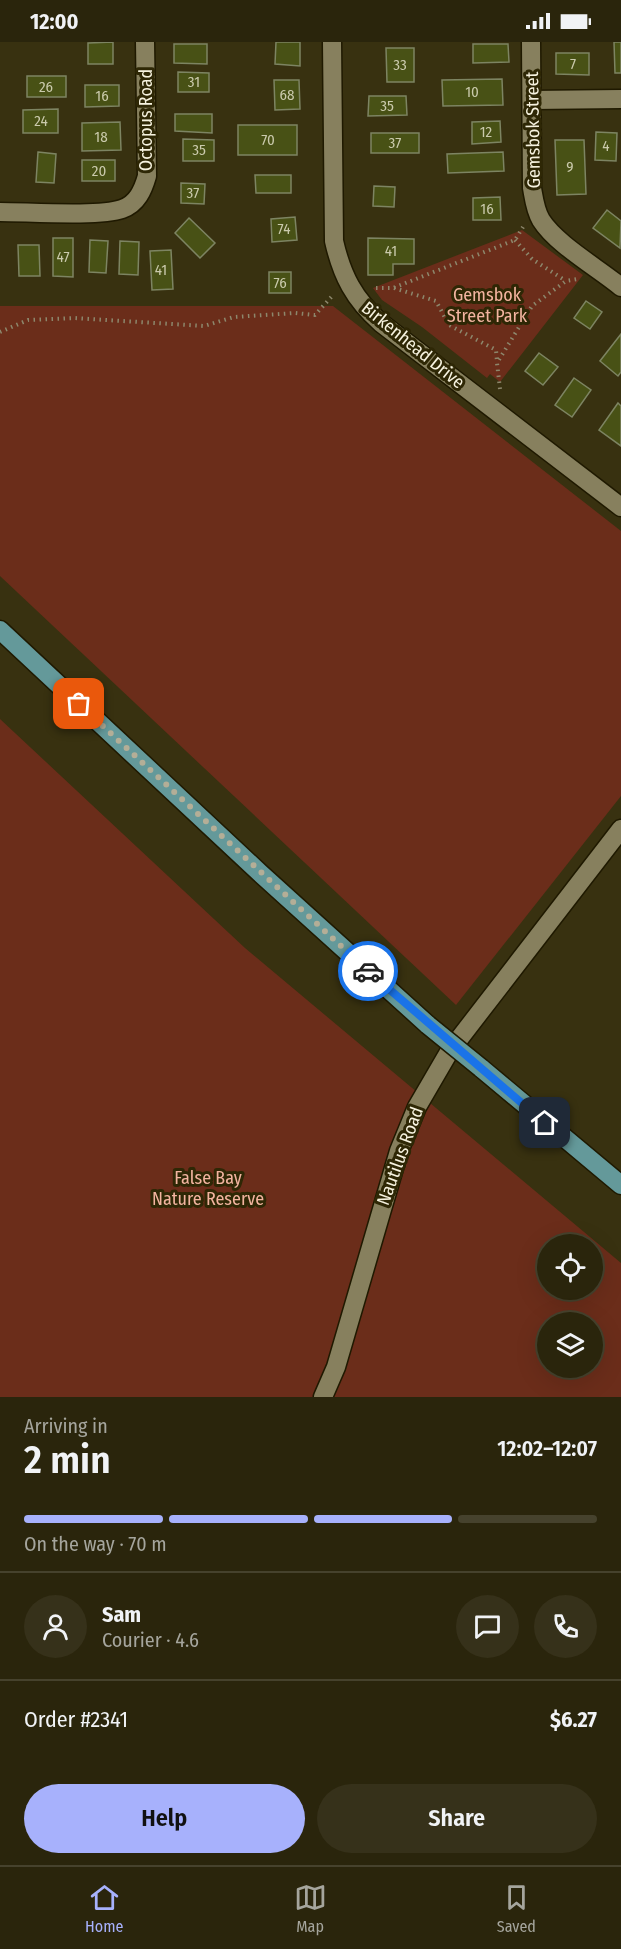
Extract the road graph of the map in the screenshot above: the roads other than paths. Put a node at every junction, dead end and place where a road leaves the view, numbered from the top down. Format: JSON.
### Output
{"nodes":[{"id":1,"x":145,"y":42,"type":"edge"},
{"id":2,"x":332,"y":42,"type":"edge"},
{"id":3,"x":531,"y":42,"type":"edge"},
{"id":4,"x":621,"y":99,"type":"edge"},
{"id":5,"x":532,"y":100,"type":"junction"},
{"id":6,"x":0,"y":212,"type":"edge"},
{"id":7,"x":621,"y":287,"type":"edge"},
{"id":8,"x":621,"y":507,"type":"edge"},
{"id":9,"x":0,"y":630,"type":"edge"},
{"id":10,"x":621,"y":829,"type":"edge"},
{"id":11,"x":621,"y":1185,"type":"edge"},
{"id":12,"x":323,"y":1397,"type":"edge"}],
"edges":[{"from":1,"to":6,"type":"street","name":"Octopus Road"},
{"from":2,"to":8,"type":"street","name":"Birkenhead Drive"},
{"from":3,"to":5,"type":"street","name":"Gemsbok Street"},
{"from":4,"to":5,"type":"street"},
{"from":5,"to":7,"type":"street","name":"Gemsbok Street"},
{"from":9,"to":11,"type":"main road","bridge":true},
{"from":10,"to":12,"type":"street","name":"Nautilus Road"}]}
